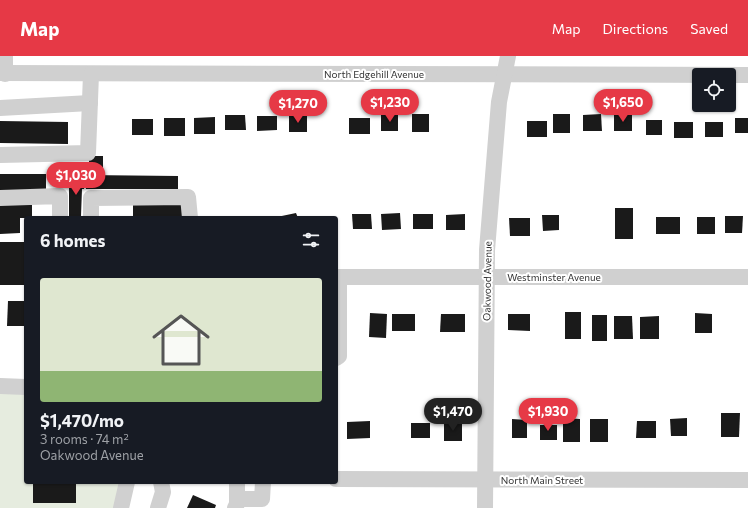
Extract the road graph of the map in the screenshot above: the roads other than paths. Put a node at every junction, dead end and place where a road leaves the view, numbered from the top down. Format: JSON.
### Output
{"nodes":[{"id":1,"x":5,"y":56,"type":"edge"},
{"id":2,"x":508,"y":56,"type":"edge"},
{"id":3,"x":3,"y":74,"type":"edge"},
{"id":4,"x":91,"y":74,"type":"junction"},
{"id":5,"x":504,"y":74,"type":"junction"},
{"id":6,"x":748,"y":75,"type":"edge"},
{"id":7,"x":90,"y":104,"type":"junction"},
{"id":8,"x":0,"y":108,"type":"edge"},
{"id":9,"x":0,"y":155,"type":"edge"},
{"id":10,"x":0,"y":198,"type":"edge"},
{"id":11,"x":60,"y":216,"type":"edge"},
{"id":12,"x":91,"y":216,"type":"edge"},
{"id":13,"x":190,"y":216,"type":"edge"},
{"id":14,"x":338,"y":277,"type":"edge"},
{"id":15,"x":487,"y":277,"type":"junction"},
{"id":16,"x":748,"y":278,"type":"edge"},
{"id":17,"x":338,"y":357,"type":"edge"},
{"id":18,"x":0,"y":386,"type":"edge"},
{"id":19,"x":24,"y":387,"type":"edge"},
{"id":20,"x":338,"y":479,"type":"edge"},
{"id":21,"x":485,"y":480,"type":"junction"},
{"id":22,"x":748,"y":480,"type":"edge"},
{"id":23,"x":127,"y":484,"type":"edge"},
{"id":24,"x":161,"y":484,"type":"edge"},
{"id":25,"x":237,"y":484,"type":"edge"},
{"id":26,"x":263,"y":484,"type":"edge"},
{"id":27,"x":236,"y":503,"type":"edge"},
{"id":28,"x":121,"y":508,"type":"edge"},
{"id":29,"x":158,"y":508,"type":"edge"},
{"id":30,"x":485,"y":508,"type":"edge"}],
"edges":[{"from":1,"to":3,"type":"street"},
{"from":2,"to":5,"type":"street","name":"Oakwood Avenue"},
{"from":3,"to":4,"type":"street","name":"North Edgehill Avenue"},
{"from":4,"to":5,"type":"street","name":"North Edgehill Avenue"},
{"from":4,"to":7,"type":"street"},
{"from":5,"to":6,"type":"street","name":"North Edgehill Avenue"},
{"from":5,"to":15,"type":"street","name":"Oakwood Avenue"},
{"from":7,"to":8,"type":"street"},
{"from":7,"to":9,"type":"street"},
{"from":10,"to":11,"type":"street"},
{"from":12,"to":13,"type":"street"},
{"from":14,"to":15,"type":"street","name":"Westminster Avenue"},
{"from":14,"to":17,"type":"street"},
{"from":15,"to":16,"type":"street","name":"Westminster Avenue"},
{"from":15,"to":21,"type":"street","name":"Oakwood Avenue"},
{"from":18,"to":19,"type":"street"},
{"from":20,"to":21,"type":"street","name":"North Main Street"},
{"from":21,"to":22,"type":"street","name":"North Main Street"},
{"from":21,"to":30,"type":"street","name":"Oakwood Avenue"},
{"from":23,"to":28,"type":"street"},
{"from":24,"to":29,"type":"street"},
{"from":25,"to":27,"type":"street"},
{"from":26,"to":27,"type":"street"}]}
